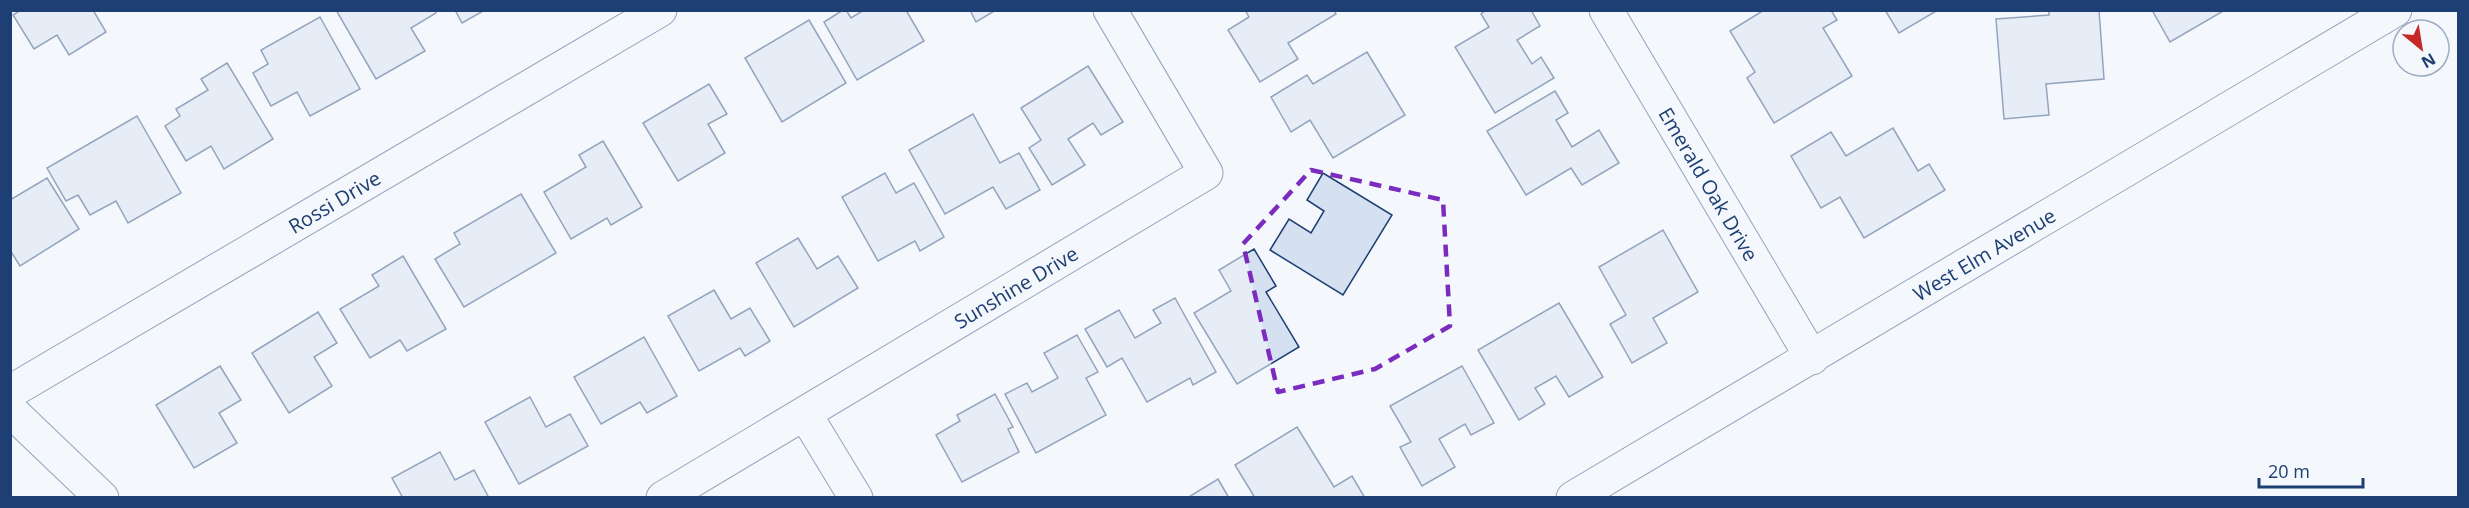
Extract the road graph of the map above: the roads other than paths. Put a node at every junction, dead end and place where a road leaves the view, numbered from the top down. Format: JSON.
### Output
{"nodes":[{"id":1,"x":660,"y":10,"type":"edge"},
{"id":2,"x":1110,"y":10,"type":"edge"},
{"id":3,"x":1606,"y":10,"type":"edge"},
{"id":4,"x":2395,"y":10,"type":"edge"},
{"id":5,"x":1812,"y":358,"type":"junction"},
{"id":6,"x":10,"y":392,"type":"edge"},
{"id":7,"x":10,"y":410,"type":"edge"},
{"id":8,"x":805,"y":414,"type":"junction"},
{"id":9,"x":102,"y":498,"type":"edge"},
{"id":10,"x":663,"y":498,"type":"edge"},
{"id":11,"x":856,"y":498,"type":"edge"},
{"id":12,"x":1573,"y":498,"type":"edge"}],
"edges":[{"from":1,"to":6,"type":"street","name":"Rossi Drive"},
{"from":2,"to":8,"type":"street","name":"Sunshine Drive"},
{"from":3,"to":5,"type":"street","name":"Emerald Oak Drive"},
{"from":4,"to":5,"type":"street","name":"West Elm Avenue"},
{"from":5,"to":12,"type":"street","name":"West Elm Avenue"},
{"from":7,"to":9,"type":"street"},
{"from":8,"to":10,"type":"street","name":"Sunshine Drive"},
{"from":8,"to":11,"type":"street"}]}
